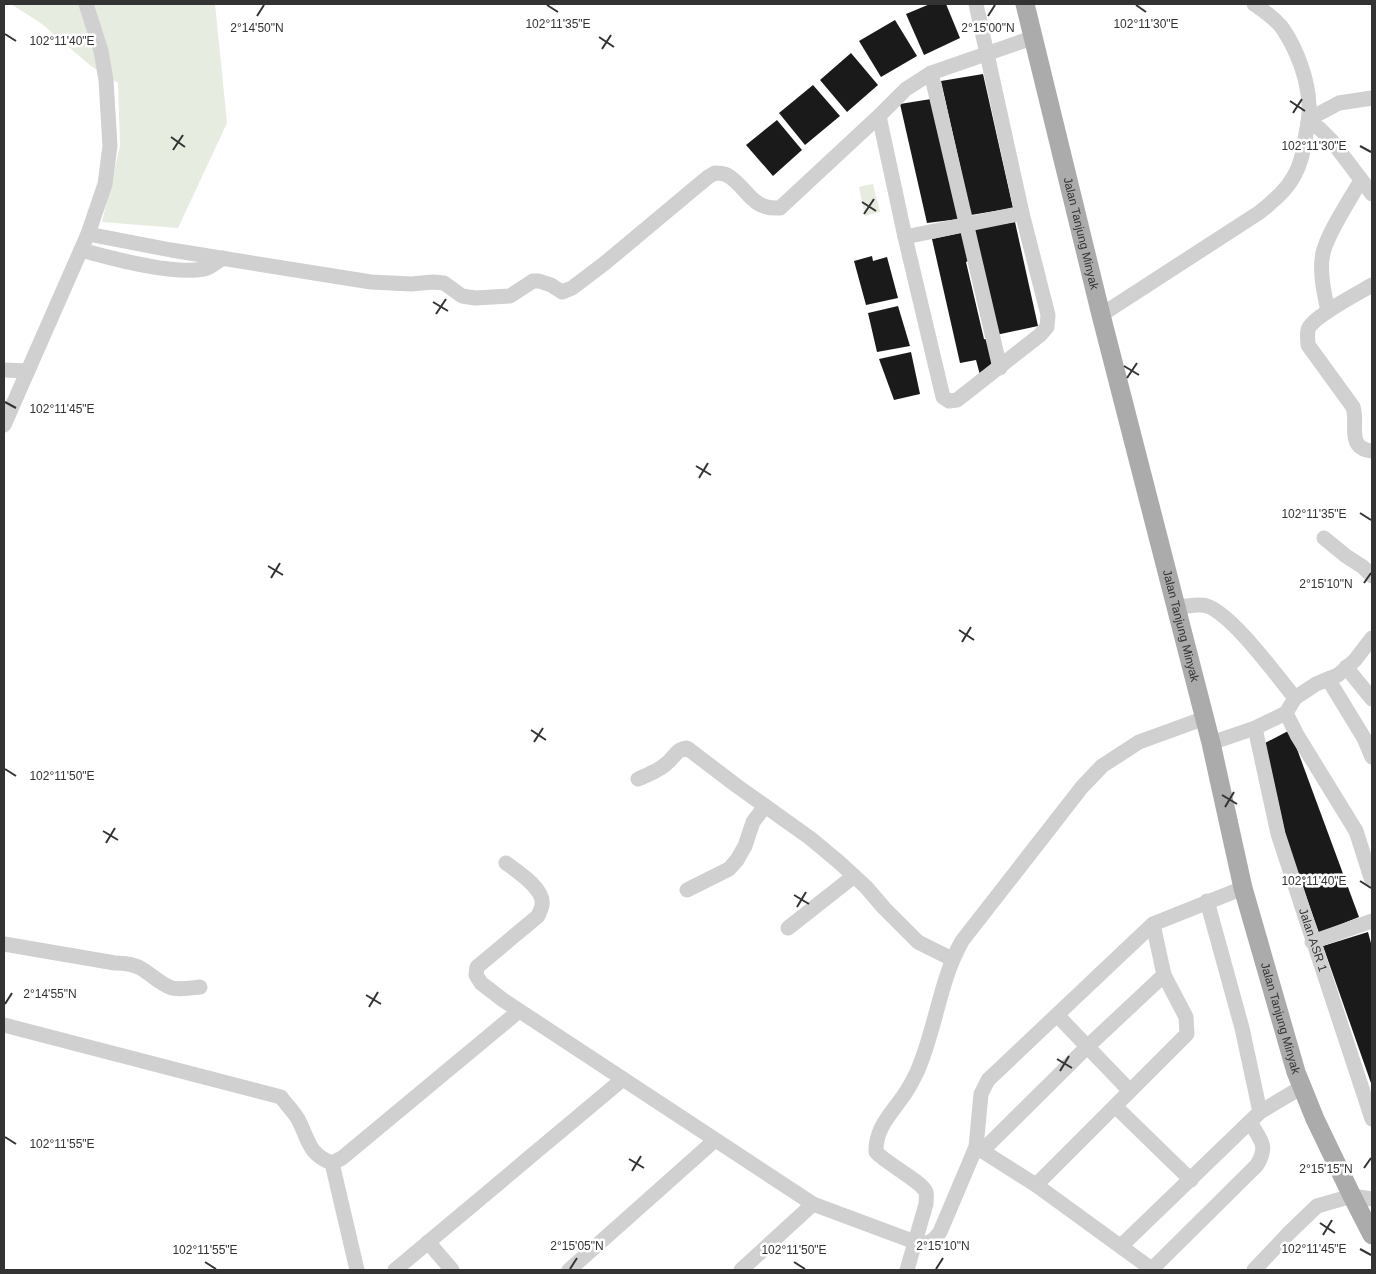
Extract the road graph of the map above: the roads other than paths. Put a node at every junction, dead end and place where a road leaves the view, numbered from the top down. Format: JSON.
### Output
{"nodes":[{"id":1,"x":86,"y":4,"type":"edge"},
{"id":2,"x":976,"y":4,"type":"edge"},
{"id":3,"x":1024,"y":4,"type":"edge"},
{"id":4,"x":1254,"y":4,"type":"edge"},
{"id":5,"x":1032,"y":38,"type":"junction"},
{"id":6,"x":987,"y":53,"type":"junction"},
{"id":7,"x":931,"y":73,"type":"junction"},
{"id":8,"x":1372,"y":98,"type":"edge"},
{"id":9,"x":879,"y":116,"type":"junction"},
{"id":10,"x":1308,"y":121,"type":"junction"},
{"id":11,"x":1361,"y":180,"type":"junction"},
{"id":12,"x":1372,"y":194,"type":"edge"},
{"id":13,"x":1022,"y":213,"type":"junction"},
{"id":14,"x":966,"y":224,"type":"junction"},
{"id":15,"x":88,"y":234,"type":"junction"},
{"id":16,"x":905,"y":237,"type":"junction"},
{"id":17,"x":81,"y":250,"type":"junction"},
{"id":18,"x":223,"y":258,"type":"junction"},
{"id":19,"x":1372,"y":285,"type":"edge"},
{"id":20,"x":1328,"y":311,"type":"junction"},
{"id":21,"x":1101,"y":315,"type":"junction"},
{"id":22,"x":1000,"y":368,"type":"junction"},
{"id":23,"x":4,"y":370,"type":"edge"},
{"id":24,"x":28,"y":371,"type":"junction"},
{"id":25,"x":4,"y":425,"type":"edge"},
{"id":26,"x":1372,"y":451,"type":"edge"},
{"id":27,"x":1324,"y":538,"type":"dead end"},
{"id":28,"x":1372,"y":576,"type":"edge"},
{"id":29,"x":1176,"y":607,"type":"junction"},
{"id":30,"x":1372,"y":638,"type":"edge"},
{"id":31,"x":1346,"y":668,"type":"junction"},
{"id":32,"x":1328,"y":679,"type":"junction"},
{"id":33,"x":1295,"y":698,"type":"junction"},
{"id":34,"x":1372,"y":699,"type":"edge"},
{"id":35,"x":1286,"y":713,"type":"junction"},
{"id":36,"x":1205,"y":718,"type":"junction"},
{"id":37,"x":1255,"y":728,"type":"junction"},
{"id":38,"x":1212,"y":743,"type":"junction"},
{"id":39,"x":1372,"y":758,"type":"edge"},
{"id":40,"x":638,"y":779,"type":"dead end"},
{"id":41,"x":765,"y":806,"type":"junction"},
{"id":42,"x":506,"y":863,"type":"dead end"},
{"id":43,"x":1371,"y":871,"type":"edge"},
{"id":44,"x":854,"y":876,"type":"junction"},
{"id":45,"x":1243,"y":888,"type":"junction"},
{"id":46,"x":687,"y":890,"type":"dead end"},
{"id":47,"x":1207,"y":902,"type":"junction"},
{"id":48,"x":1372,"y":921,"type":"edge"},
{"id":49,"x":1153,"y":924,"type":"junction"},
{"id":50,"x":788,"y":928,"type":"dead end"},
{"id":51,"x":1312,"y":942,"type":"junction"},
{"id":52,"x":4,"y":944,"type":"edge"},
{"id":53,"x":952,"y":959,"type":"junction"},
{"id":54,"x":1164,"y":976,"type":"junction"},
{"id":55,"x":200,"y":987,"type":"dead end"},
{"id":56,"x":519,"y":1011,"type":"junction"},
{"id":57,"x":1057,"y":1016,"type":"junction"},
{"id":58,"x":4,"y":1025,"type":"edge"},
{"id":59,"x":1087,"y":1047,"type":"junction"},
{"id":60,"x":623,"y":1079,"type":"junction"},
{"id":61,"x":1302,"y":1087,"type":"junction"},
{"id":62,"x":1130,"y":1091,"type":"junction"},
{"id":63,"x":1115,"y":1106,"type":"junction"},
{"id":64,"x":1255,"y":1117,"type":"junction"},
{"id":65,"x":1372,"y":1119,"type":"edge"},
{"id":66,"x":714,"y":1141,"type":"junction"},
{"id":67,"x":979,"y":1149,"type":"junction"},
{"id":68,"x":332,"y":1163,"type":"junction"},
{"id":69,"x":1191,"y":1180,"type":"junction"},
{"id":70,"x":1036,"y":1185,"type":"junction"},
{"id":71,"x":1352,"y":1196,"type":"junction"},
{"id":72,"x":1372,"y":1200,"type":"edge"},
{"id":73,"x":813,"y":1204,"type":"junction"},
{"id":74,"x":1372,"y":1235,"type":"edge"},
{"id":75,"x":428,"y":1242,"type":"junction"},
{"id":76,"x":915,"y":1242,"type":"junction"},
{"id":77,"x":1122,"y":1246,"type":"junction"},
{"id":78,"x":357,"y":1270,"type":"edge"},
{"id":79,"x":395,"y":1270,"type":"edge"},
{"id":80,"x":452,"y":1270,"type":"edge"},
{"id":81,"x":569,"y":1270,"type":"edge"},
{"id":82,"x":741,"y":1270,"type":"edge"},
{"id":83,"x":907,"y":1270,"type":"edge"},
{"id":84,"x":1152,"y":1270,"type":"edge"},
{"id":85,"x":1254,"y":1270,"type":"edge"}],
"edges":[{"from":1,"to":15,"type":"street"},
{"from":2,"to":6,"type":"street"},
{"from":3,"to":5,"type":"main road","name":"Jalan Tanjung Minyak"},
{"from":4,"to":10,"type":"street"},
{"from":5,"to":6,"type":"street"},
{"from":5,"to":21,"type":"main road","name":"Jalan Tanjung Minyak"},
{"from":6,"to":7,"type":"street"},
{"from":6,"to":13,"type":"street"},
{"from":7,"to":9,"type":"street"},
{"from":7,"to":14,"type":"street"},
{"from":8,"to":10,"type":"street"},
{"from":9,"to":16,"type":"street"},
{"from":9,"to":18,"type":"street"},
{"from":10,"to":11,"type":"street"},
{"from":10,"to":21,"type":"street"},
{"from":11,"to":12,"type":"street"},
{"from":11,"to":20,"type":"street"},
{"from":13,"to":14,"type":"street"},
{"from":13,"to":22,"type":"street"},
{"from":14,"to":16,"type":"street"},
{"from":14,"to":22,"type":"street"},
{"from":15,"to":17,"type":"street"},
{"from":15,"to":18,"type":"street"},
{"from":16,"to":22,"type":"street"},
{"from":17,"to":18,"type":"street"},
{"from":17,"to":24,"type":"street"},
{"from":19,"to":20,"type":"street"},
{"from":20,"to":26,"type":"street"},
{"from":21,"to":29,"type":"main road","name":"Jalan Tanjung Minyak"},
{"from":23,"to":24,"type":"street"},
{"from":24,"to":25,"type":"street"},
{"from":27,"to":28,"type":"street"},
{"from":29,"to":33,"type":"street"},
{"from":29,"to":36,"type":"main road","name":"Jalan Tanjung Minyak"},
{"from":30,"to":31,"type":"street"},
{"from":31,"to":32,"type":"street"},
{"from":31,"to":34,"type":"street"},
{"from":32,"to":33,"type":"street"},
{"from":32,"to":39,"type":"street"},
{"from":33,"to":35,"type":"street"},
{"from":35,"to":37,"type":"street"},
{"from":35,"to":43,"type":"street"},
{"from":36,"to":38,"type":"main road","name":"Jalan Tanjung Minyak"},
{"from":36,"to":53,"type":"street"},
{"from":37,"to":38,"type":"street"},
{"from":37,"to":51,"type":"street","name":"Jalan ASR 1"},
{"from":38,"to":45,"type":"main road","name":"Jalan Tanjung Minyak"},
{"from":40,"to":41,"type":"street"},
{"from":41,"to":44,"type":"street"},
{"from":41,"to":46,"type":"street"},
{"from":42,"to":56,"type":"street"},
{"from":44,"to":50,"type":"street"},
{"from":44,"to":53,"type":"street"},
{"from":45,"to":47,"type":"street"},
{"from":45,"to":61,"type":"main road","name":"Jalan Tanjung Minyak"},
{"from":47,"to":49,"type":"street"},
{"from":47,"to":64,"type":"street"},
{"from":48,"to":51,"type":"street"},
{"from":49,"to":54,"type":"street"},
{"from":49,"to":57,"type":"street"},
{"from":51,"to":65,"type":"street","name":"Jalan ASR 1"},
{"from":52,"to":55,"type":"street"},
{"from":53,"to":76,"type":"street"},
{"from":54,"to":59,"type":"street"},
{"from":54,"to":62,"type":"street"},
{"from":56,"to":60,"type":"street"},
{"from":56,"to":68,"type":"street"},
{"from":57,"to":59,"type":"street"},
{"from":57,"to":67,"type":"street"},
{"from":58,"to":68,"type":"street"},
{"from":59,"to":62,"type":"street"},
{"from":59,"to":67,"type":"street"},
{"from":60,"to":66,"type":"street"},
{"from":60,"to":75,"type":"street"},
{"from":61,"to":64,"type":"street"},
{"from":61,"to":71,"type":"main road","name":"Jalan Tanjung Minyak"},
{"from":62,"to":63,"type":"street"},
{"from":63,"to":69,"type":"street"},
{"from":63,"to":70,"type":"street"},
{"from":64,"to":69,"type":"street"},
{"from":64,"to":84,"type":"street"},
{"from":66,"to":73,"type":"street"},
{"from":66,"to":81,"type":"street"},
{"from":67,"to":70,"type":"street"},
{"from":67,"to":76,"type":"street"},
{"from":68,"to":78,"type":"street"},
{"from":69,"to":77,"type":"street"},
{"from":70,"to":77,"type":"street"},
{"from":71,"to":72,"type":"street"},
{"from":71,"to":74,"type":"main road","name":"Jalan Tanjung Minyak"},
{"from":71,"to":85,"type":"street"},
{"from":73,"to":76,"type":"street"},
{"from":73,"to":82,"type":"street"},
{"from":75,"to":79,"type":"street"},
{"from":75,"to":80,"type":"street"},
{"from":76,"to":83,"type":"street"},
{"from":77,"to":84,"type":"street"}]}
